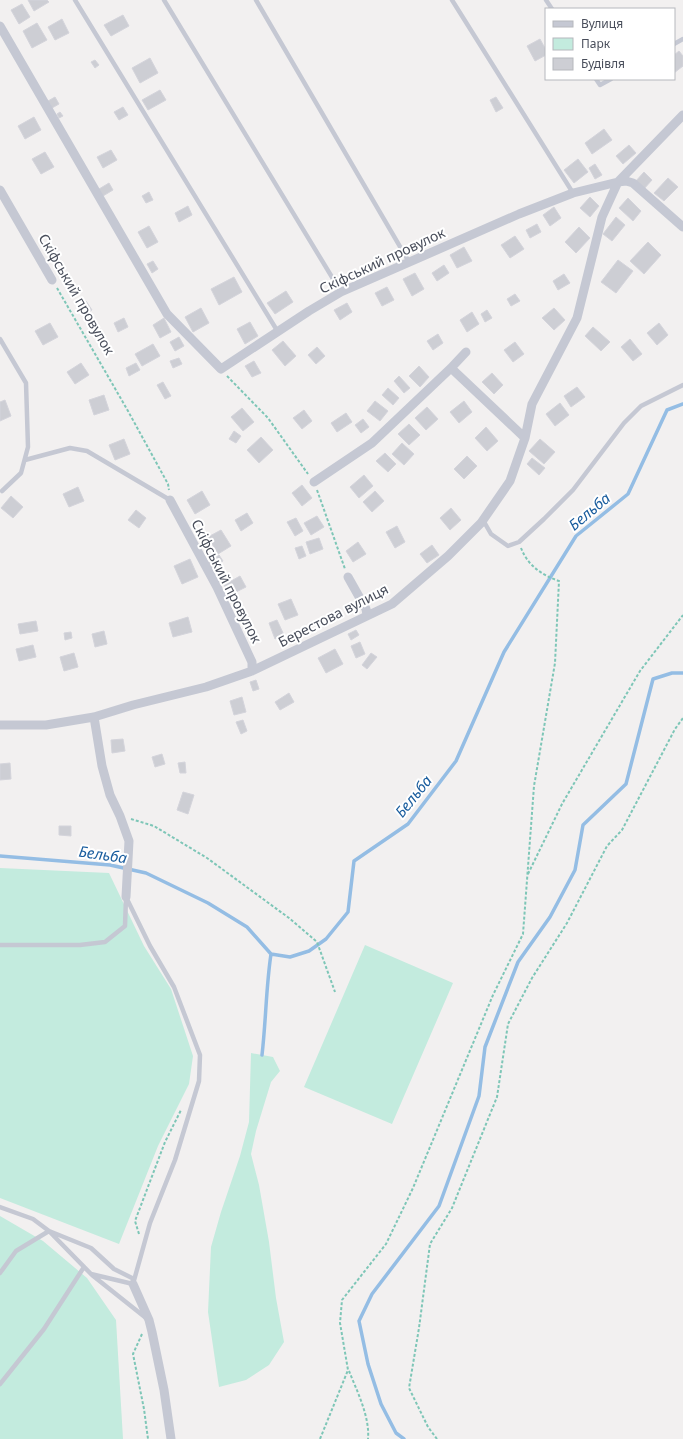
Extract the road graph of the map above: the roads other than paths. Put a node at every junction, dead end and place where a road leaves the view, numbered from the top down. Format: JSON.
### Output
{"nodes":[{"id":1,"x":75,"y":0,"type":"edge"},
{"id":2,"x":164,"y":0,"type":"edge"},
{"id":3,"x":256,"y":0,"type":"edge"},
{"id":4,"x":452,"y":0,"type":"edge"},
{"id":5,"x":0,"y":26,"type":"edge"},
{"id":6,"x":597,"y":80,"type":"edge"},
{"id":7,"x":609,"y":80,"type":"edge"},
{"id":8,"x":683,"y":114,"type":"edge"},
{"id":9,"x":618,"y":182,"type":"junction"},
{"id":10,"x":0,"y":190,"type":"edge"},
{"id":11,"x":573,"y":193,"type":"junction"},
{"id":12,"x":683,"y":227,"type":"edge"},
{"id":13,"x":409,"y":262,"type":"junction"},
{"id":14,"x":52,"y":280,"type":"road end"},
{"id":15,"x":341,"y":292,"type":"junction"},
{"id":16,"x":278,"y":332,"type":"junction"},
{"id":17,"x":0,"y":339,"type":"edge"},
{"id":18,"x":466,"y":352,"type":"dead end"},
{"id":19,"x":451,"y":368,"type":"junction"},
{"id":20,"x":683,"y":385,"type":"edge"},
{"id":21,"x":525,"y":438,"type":"junction"},
{"id":22,"x":25,"y":460,"type":"junction"},
{"id":23,"x":314,"y":482,"type":"road end"},
{"id":24,"x":2,"y":491,"type":"dead end"},
{"id":25,"x":170,"y":500,"type":"joint"},
{"id":26,"x":483,"y":520,"type":"junction"},
{"id":27,"x":348,"y":578,"type":"road end"},
{"id":28,"x":367,"y":615,"type":"junction"},
{"id":29,"x":252,"y":671,"type":"junction"},
{"id":30,"x":94,"y":717,"type":"junction"},
{"id":31,"x":0,"y":725,"type":"edge"},
{"id":32,"x":126,"y":897,"type":"junction"},
{"id":33,"x":0,"y":945,"type":"edge"},
{"id":34,"x":0,"y":1206,"type":"edge"},
{"id":35,"x":49,"y":1231,"type":"junction"},
{"id":36,"x":84,"y":1267,"type":"junction"},
{"id":37,"x":0,"y":1272,"type":"edge"},
{"id":38,"x":91,"y":1274,"type":"junction"},
{"id":39,"x":133,"y":1281,"type":"junction"},
{"id":40,"x":149,"y":1320,"type":"junction"},
{"id":41,"x":0,"y":1384,"type":"edge"},
{"id":42,"x":171,"y":1439,"type":"edge"}],
"edges":[{"from":1,"to":16,"type":"lane"},
{"from":2,"to":15,"type":"lane"},
{"from":3,"to":13,"type":"lane"},
{"from":4,"to":11,"type":"lane"},
{"from":5,"to":16,"type":"street","name":"Скіфський провулок"},
{"from":6,"to":7,"type":"lane"},
{"from":8,"to":9,"type":"street"},
{"from":9,"to":11,"type":"street","name":"Скіфський провулок"},
{"from":9,"to":12,"type":"street"},
{"from":9,"to":21,"type":"street","name":"Берестова вулиця"},
{"from":10,"to":14,"type":"street","name":"Скіфський провулок"},
{"from":11,"to":13,"type":"street","name":"Скіфський провулок"},
{"from":13,"to":15,"type":"street","name":"Скіфський провулок"},
{"from":15,"to":16,"type":"street","name":"Скіфський провулок"},
{"from":17,"to":22,"type":"lane"},
{"from":18,"to":19,"type":"street"},
{"from":19,"to":21,"type":"street"},
{"from":19,"to":23,"type":"street"},
{"from":20,"to":26,"type":"lane"},
{"from":21,"to":26,"type":"street","name":"Берестова вулиця"},
{"from":22,"to":24,"type":"lane"},
{"from":22,"to":25,"type":"lane"},
{"from":25,"to":29,"type":"street","name":"Скіфський провулок"},
{"from":26,"to":28,"type":"street","name":"Берестова вулиця"},
{"from":27,"to":28,"type":"street"},
{"from":28,"to":29,"type":"street","name":"Берестова вулиця"},
{"from":29,"to":30,"type":"street","name":"Берестова вулиця"},
{"from":30,"to":31,"type":"street","name":"Берестова вулиця"},
{"from":30,"to":32,"type":"street"},
{"from":32,"to":33,"type":"lane"},
{"from":32,"to":39,"type":"lane"},
{"from":34,"to":35,"type":"lane"},
{"from":35,"to":36,"type":"lane"},
{"from":35,"to":37,"type":"lane"},
{"from":35,"to":39,"type":"lane"},
{"from":36,"to":38,"type":"lane"},
{"from":36,"to":41,"type":"lane"},
{"from":38,"to":39,"type":"lane"},
{"from":38,"to":40,"type":"lane"},
{"from":39,"to":40,"type":"street"},
{"from":40,"to":42,"type":"street"}]}
